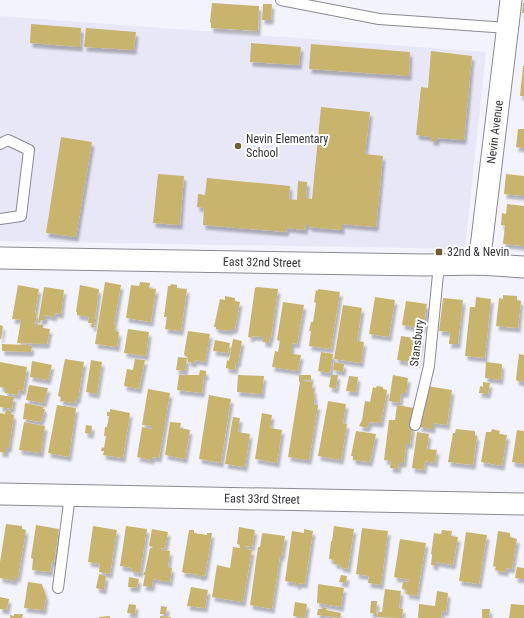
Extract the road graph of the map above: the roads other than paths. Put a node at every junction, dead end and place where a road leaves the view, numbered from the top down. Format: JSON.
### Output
{"nodes":[{"id":1,"x":281,"y":0,"type":"edge"},
{"id":2,"x":511,"y":0,"type":"edge"},
{"id":3,"x":516,"y":29,"type":"edge"},
{"id":4,"x":0,"y":144,"type":"edge"},
{"id":5,"x":0,"y":219,"type":"edge"},
{"id":6,"x":0,"y":258,"type":"edge"},
{"id":7,"x":439,"y":264,"type":"junction"},
{"id":8,"x":479,"y":264,"type":"junction"},
{"id":9,"x":524,"y":267,"type":"edge"},
{"id":10,"x":415,"y":425,"type":"dead end"},
{"id":11,"x":0,"y":494,"type":"edge"},
{"id":12,"x":70,"y":495,"type":"junction"},
{"id":13,"x":524,"y":504,"type":"edge"},
{"id":14,"x":58,"y":588,"type":"dead end"}],
"edges":[{"from":1,"to":3,"type":"lane"},
{"from":2,"to":3,"type":"street","name":"Nevin Avenue"},
{"from":3,"to":8,"type":"street","name":"Nevin Avenue"},
{"from":4,"to":5,"type":"lane"},
{"from":6,"to":7,"type":"street","name":"East 32nd Street"},
{"from":7,"to":8,"type":"street","name":"East 32nd Street"},
{"from":7,"to":10,"type":"lane","name":"Stansbury"},
{"from":8,"to":9,"type":"street","name":"East 32nd Street"},
{"from":11,"to":12,"type":"street","name":"East 33rd Street"},
{"from":12,"to":13,"type":"street","name":"East 33rd Street"},
{"from":12,"to":14,"type":"lane"}]}
